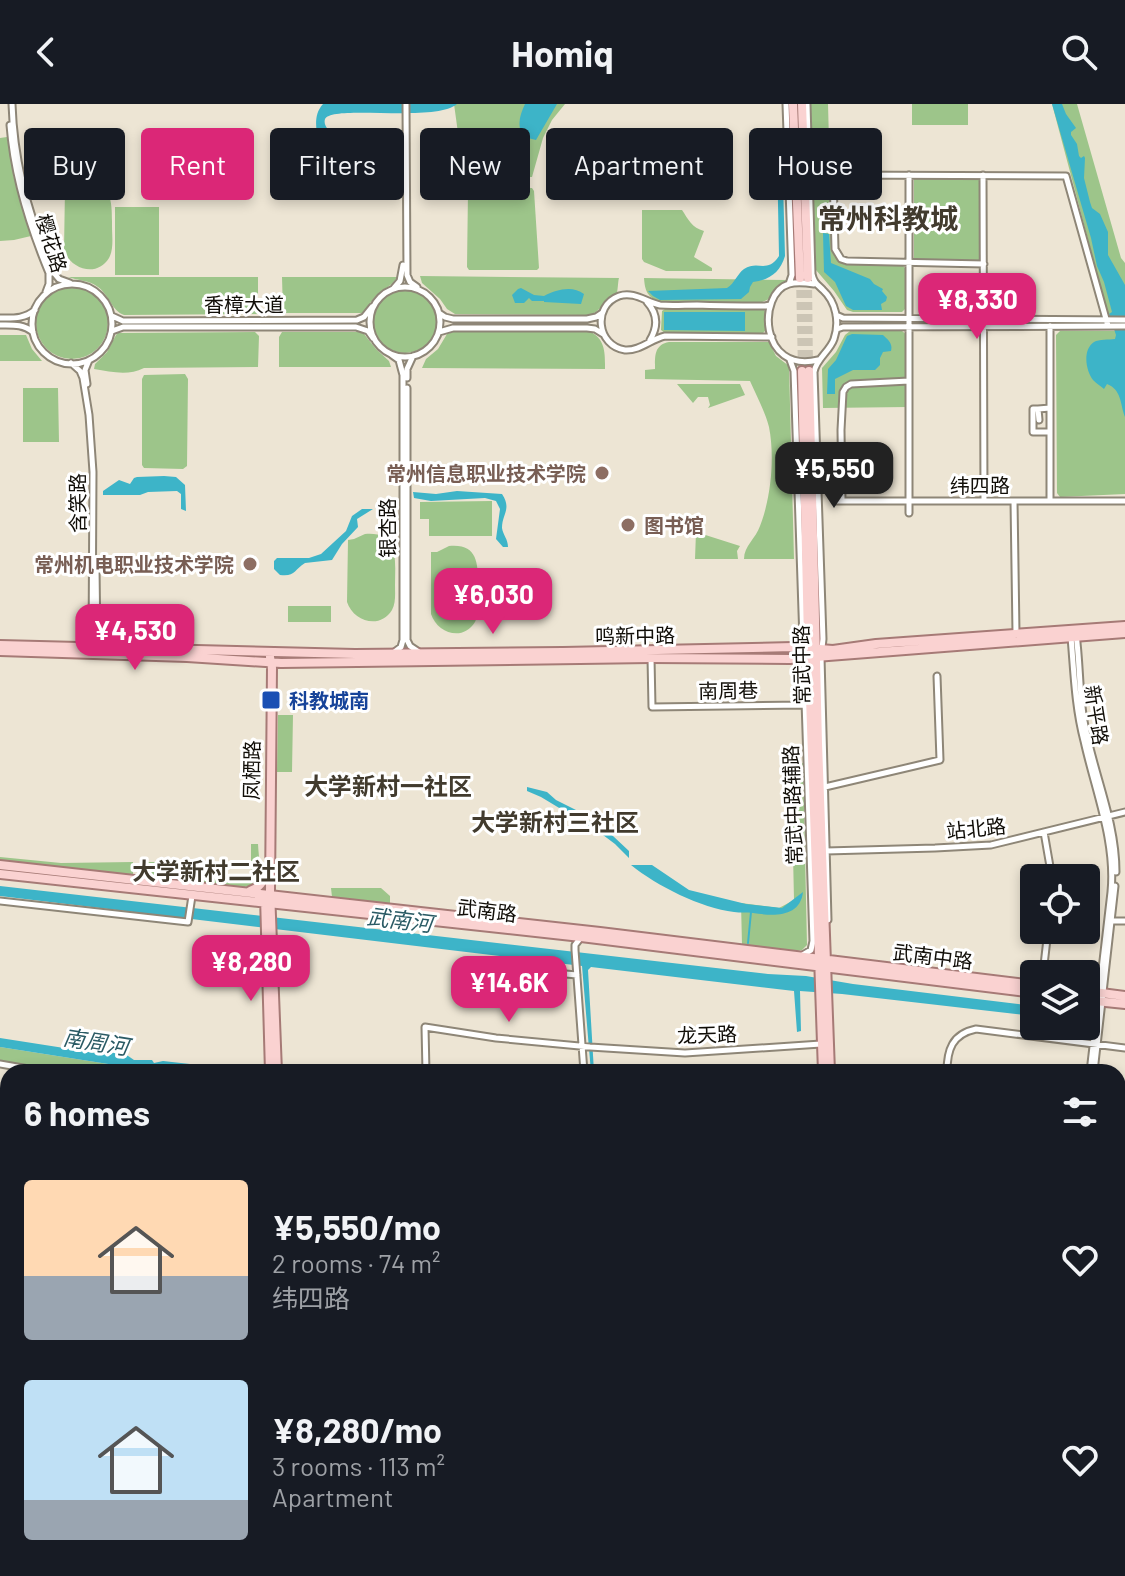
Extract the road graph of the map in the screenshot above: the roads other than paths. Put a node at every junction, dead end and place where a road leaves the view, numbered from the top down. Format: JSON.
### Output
{"nodes":[{"id":1,"x":11,"y":104,"type":"edge"},
{"id":2,"x":786,"y":104,"type":"edge"},
{"id":3,"x":793,"y":104,"type":"edge"},
{"id":4,"x":805,"y":104,"type":"edge"},
{"id":5,"x":405,"y":107,"type":"edge"},
{"id":6,"x":16,"y":166,"type":"junction"},
{"id":7,"x":909,"y":175,"type":"junction"},
{"id":8,"x":983,"y":175,"type":"junction"},
{"id":9,"x":909,"y":261,"type":"junction"},
{"id":10,"x":984,"y":264,"type":"junction"},
{"id":11,"x":808,"y":280,"type":"junction"},
{"id":12,"x":75,"y":284,"type":"junction"},
{"id":13,"x":789,"y":284,"type":"junction"},
{"id":14,"x":389,"y":290,"type":"junction"},
{"id":15,"x":421,"y":290,"type":"junction"},
{"id":16,"x":45,"y":295,"type":"junction"},
{"id":17,"x":646,"y":300,"type":"junction"},
{"id":18,"x":770,"y":305,"type":"junction"},
{"id":19,"x":372,"y":307,"type":"junction"},
{"id":20,"x":36,"y":309,"type":"junction"},
{"id":21,"x":439,"y":313,"type":"junction"},
{"id":22,"x":603,"y":313,"type":"junction"},
{"id":23,"x":836,"y":315,"type":"junction"},
{"id":24,"x":112,"y":316,"type":"junction"},
{"id":25,"x":0,"y":318,"type":"edge"},
{"id":26,"x":1125,"y":320,"type":"edge"},
{"id":27,"x":909,"y":322,"type":"junction"},
{"id":28,"x":984,"y":323,"type":"junction"},
{"id":29,"x":1110,"y":323,"type":"junction"},
{"id":30,"x":0,"y":325,"type":"edge"},
{"id":31,"x":1050,"y":326,"type":"junction"},
{"id":32,"x":1125,"y":326,"type":"edge"},
{"id":33,"x":837,"y":329,"type":"junction"},
{"id":34,"x":112,"y":331,"type":"junction"},
{"id":35,"x":34,"y":333,"type":"junction"},
{"id":36,"x":438,"y":333,"type":"junction"},
{"id":37,"x":603,"y":334,"type":"junction"},
{"id":38,"x":772,"y":337,"type":"junction"},
{"id":39,"x":373,"y":338,"type":"junction"},
{"id":40,"x":646,"y":343,"type":"junction"},
{"id":41,"x":392,"y":355,"type":"junction"},
{"id":42,"x":413,"y":356,"type":"junction"},
{"id":43,"x":89,"y":360,"type":"junction"},
{"id":44,"x":790,"y":360,"type":"junction"},
{"id":45,"x":820,"y":360,"type":"junction"},
{"id":46,"x":71,"y":363,"type":"junction"},
{"id":47,"x":806,"y":371,"type":"tunnel mouth"},
{"id":48,"x":909,"y":381,"type":"junction"},
{"id":49,"x":1050,"y":408,"type":"junction"},
{"id":50,"x":1050,"y":420,"type":"junction"},
{"id":51,"x":1036,"y":421,"type":"junction"},
{"id":52,"x":1050,"y":432,"type":"junction"},
{"id":53,"x":909,"y":501,"type":"junction"},
{"id":54,"x":984,"y":501,"type":"junction"},
{"id":55,"x":1014,"y":501,"type":"junction"},
{"id":56,"x":1050,"y":501,"type":"junction"},
{"id":57,"x":1125,"y":501,"type":"edge"},
{"id":58,"x":909,"y":513,"type":"dead end"},
{"id":59,"x":1125,"y":626,"type":"edge"},
{"id":60,"x":1016,"y":633,"type":"junction"},
{"id":61,"x":1125,"y":633,"type":"edge"},
{"id":62,"x":1074,"y":634,"type":"junction"},
{"id":63,"x":0,"y":648,"type":"edge"},
{"id":64,"x":95,"y":649,"type":"junction"},
{"id":65,"x":269,"y":652,"type":"junction"},
{"id":66,"x":392,"y":653,"type":"junction"},
{"id":67,"x":420,"y":653,"type":"junction"},
{"id":68,"x":812,"y":654,"type":"junction"},
{"id":69,"x":651,"y":658,"type":"junction"},
{"id":70,"x":270,"y":662,"type":"junction"},
{"id":71,"x":937,"y":676,"type":"dead end"},
{"id":72,"x":808,"y":713,"type":"junction"},
{"id":73,"x":810,"y":754,"type":"junction"},
{"id":74,"x":822,"y":787,"type":"junction"},
{"id":75,"x":1125,"y":812,"type":"edge"},
{"id":76,"x":1106,"y":817,"type":"junction"},
{"id":77,"x":1044,"y":832,"type":"junction"},
{"id":78,"x":825,"y":851,"type":"junction"},
{"id":79,"x":1051,"y":864,"type":"edge"},
{"id":80,"x":0,"y":865,"type":"edge"},
{"id":81,"x":268,"y":868,"type":"junction"},
{"id":82,"x":816,"y":873,"type":"junction"},
{"id":83,"x":0,"y":874,"type":"edge"},
{"id":84,"x":811,"y":885,"type":"junction"},
{"id":85,"x":240,"y":891,"type":"junction"},
{"id":86,"x":192,"y":896,"type":"junction"},
{"id":87,"x":296,"y":897,"type":"junction"},
{"id":88,"x":0,"y":901,"type":"edge"},
{"id":89,"x":268,"y":902,"type":"junction"},
{"id":90,"x":1113,"y":921,"type":"junction"},
{"id":91,"x":1125,"y":921,"type":"edge"},
{"id":92,"x":269,"y":933,"type":"junction"},
{"id":93,"x":581,"y":939,"type":"junction"},
{"id":94,"x":827,"y":940,"type":"junction"},
{"id":95,"x":813,"y":941,"type":"junction"},
{"id":96,"x":799,"y":960,"type":"junction"},
{"id":97,"x":856,"y":963,"type":"junction"},
{"id":98,"x":823,"y":968,"type":"junction"},
{"id":99,"x":520,"y":970,"type":"dead end"},
{"id":100,"x":577,"y":972,"type":"junction"},
{"id":101,"x":1020,"y":983,"type":"edge"},
{"id":102,"x":1020,"y":991,"type":"edge"},
{"id":103,"x":824,"y":994,"type":"junction"},
{"id":104,"x":1125,"y":996,"type":"edge"},
{"id":105,"x":1101,"y":1002,"type":"junction"},
{"id":106,"x":1125,"y":1004,"type":"edge"},
{"id":107,"x":821,"y":1044,"type":"junction"},
{"id":108,"x":1096,"y":1044,"type":"junction"},
{"id":109,"x":588,"y":1047,"type":"junction"},
{"id":110,"x":1125,"y":1048,"type":"edge"},
{"id":111,"x":270,"y":1064,"type":"edge"},
{"id":112,"x":277,"y":1064,"type":"edge"},
{"id":113,"x":426,"y":1064,"type":"edge"},
{"id":114,"x":586,"y":1064,"type":"edge"},
{"id":115,"x":822,"y":1064,"type":"edge"},
{"id":116,"x":829,"y":1064,"type":"edge"},
{"id":117,"x":947,"y":1064,"type":"edge"},
{"id":118,"x":1093,"y":1064,"type":"edge"}],
"edges":[{"from":1,"to":6,"type":"street","name":"樱花路"},
{"from":2,"to":13,"type":"street"},
{"from":3,"to":11,"type":"main road"},
{"from":4,"to":11,"type":"main road"},
{"from":5,"to":14,"type":"street"},
{"from":5,"to":15,"type":"street"},
{"from":6,"to":12,"type":"street","name":"樱花路"},
{"from":6,"to":16,"type":"street","name":"樱花路"},
{"from":7,"to":8,"type":"street"},
{"from":7,"to":9,"type":"street"},
{"from":7,"to":9,"type":"street"},
{"from":8,"to":10,"type":"street"},
{"from":8,"to":29,"type":"street"},
{"from":9,"to":10,"type":"street"},
{"from":9,"to":27,"type":"street"},
{"from":10,"to":28,"type":"street"},
{"from":11,"to":13,"type":"street"},
{"from":11,"to":23,"type":"street"},
{"from":12,"to":16,"type":"street"},
{"from":12,"to":24,"type":"street"},
{"from":13,"to":18,"type":"street"},
{"from":14,"to":15,"type":"street"},
{"from":14,"to":19,"type":"street"},
{"from":15,"to":21,"type":"street"},
{"from":16,"to":20,"type":"street"},
{"from":17,"to":18,"type":"street"},
{"from":17,"to":22,"type":"street"},
{"from":17,"to":40,"type":"street"},
{"from":18,"to":38,"type":"street"},
{"from":19,"to":24,"type":"street","name":"香樟大道"},
{"from":19,"to":39,"type":"street"},
{"from":20,"to":25,"type":"street"},
{"from":20,"to":35,"type":"street"},
{"from":21,"to":22,"type":"street"},
{"from":21,"to":36,"type":"street"},
{"from":22,"to":37,"type":"street"},
{"from":23,"to":27,"type":"street"},
{"from":23,"to":33,"type":"street"},
{"from":24,"to":34,"type":"street"},
{"from":26,"to":29,"type":"street"},
{"from":27,"to":28,"type":"street"},
{"from":27,"to":33,"type":"street"},
{"from":27,"to":48,"type":"street"},
{"from":28,"to":29,"type":"street"},
{"from":28,"to":31,"type":"street"},
{"from":28,"to":54,"type":"street"},
{"from":29,"to":31,"type":"street"},
{"from":29,"to":32,"type":"street"},
{"from":30,"to":35,"type":"street"},
{"from":31,"to":49,"type":"street"},
{"from":33,"to":45,"type":"street"},
{"from":34,"to":39,"type":"street","name":"香樟大道"},
{"from":34,"to":43,"type":"street"},
{"from":35,"to":46,"type":"street"},
{"from":36,"to":37,"type":"street"},
{"from":36,"to":42,"type":"street"},
{"from":37,"to":40,"type":"street"},
{"from":38,"to":40,"type":"street"},
{"from":38,"to":44,"type":"street"},
{"from":39,"to":41,"type":"street"},
{"from":41,"to":42,"type":"street"},
{"from":41,"to":66,"type":"street","name":"银杏路"},
{"from":42,"to":67,"type":"street","name":"银杏路"},
{"from":43,"to":46,"type":"street"},
{"from":43,"to":64,"type":"street","name":"含笑路"},
{"from":44,"to":45,"type":"street"},
{"from":44,"to":68,"type":"street"},
{"from":45,"to":68,"type":"street"},
{"from":46,"to":64,"type":"street","name":"含笑路"},
{"from":47,"to":68,"type":"main road","name":"常武中路"},
{"from":48,"to":53,"type":"street"},
{"from":48,"to":53,"type":"street","name":"纬四路"},
{"from":49,"to":50,"type":"street"},
{"from":49,"to":51,"type":"street"},
{"from":50,"to":51,"type":"street"},
{"from":50,"to":52,"type":"street"},
{"from":51,"to":52,"type":"street"},
{"from":52,"to":56,"type":"street"},
{"from":53,"to":54,"type":"street","name":"纬四路"},
{"from":53,"to":58,"type":"street"},
{"from":54,"to":55,"type":"street","name":"纬四路"},
{"from":55,"to":56,"type":"street","name":"纬四路"},
{"from":55,"to":60,"type":"street"},
{"from":56,"to":57,"type":"street","name":"纬四路"},
{"from":59,"to":62,"type":"main road","name":"鸣新中路"},
{"from":60,"to":62,"type":"main road","name":"鸣新中路"},
{"from":60,"to":68,"type":"main road","name":"鸣新中路"},
{"from":61,"to":62,"type":"main road","name":"鸣新中路"},
{"from":62,"to":68,"type":"main road","name":"鸣新中路"},
{"from":62,"to":76,"type":"street","name":"新平路"},
{"from":63,"to":64,"type":"main road","name":"鸣新中路"},
{"from":63,"to":70,"type":"main road","name":"鸣新中路"},
{"from":64,"to":65,"type":"main road","name":"鸣新中路"},
{"from":65,"to":66,"type":"main road","name":"鸣新中路"},
{"from":65,"to":70,"type":"main road","name":"凤栖路"},
{"from":66,"to":67,"type":"main road","name":"鸣新中路"},
{"from":67,"to":68,"type":"main road","name":"鸣新中路"},
{"from":68,"to":69,"type":"main road","name":"鸣新中路"},
{"from":68,"to":72,"type":"main road","name":"常武中路"},
{"from":68,"to":74,"type":"main road","name":"常武中路"},
{"from":69,"to":70,"type":"main road","name":"鸣新中路"},
{"from":69,"to":72,"type":"street","name":"南周巷"},
{"from":70,"to":81,"type":"main road","name":"凤栖路"},
{"from":71,"to":74,"type":"street"},
{"from":72,"to":73,"type":"main road","name":"常武中路"},
{"from":73,"to":82,"type":"main road","name":"常武中路"},
{"from":73,"to":84,"type":"street","name":"常武中路辅路"},
{"from":74,"to":78,"type":"main road","name":"常武中路"},
{"from":75,"to":76,"type":"street","name":"站北路"},
{"from":76,"to":77,"type":"street","name":"站北路"},
{"from":76,"to":90,"type":"street","name":"新平路"},
{"from":76,"to":105,"type":"street","name":"新平路"},
{"from":77,"to":78,"type":"street","name":"站北路"},
{"from":77,"to":79,"type":"street"},
{"from":78,"to":94,"type":"main road","name":"常武中路"},
{"from":80,"to":85,"type":"main road","name":"武南路"},
{"from":81,"to":85,"type":"main road"},
{"from":81,"to":87,"type":"main road"},
{"from":81,"to":89,"type":"main road","name":"凤栖路"},
{"from":82,"to":84,"type":"main road"},
{"from":82,"to":98,"type":"main road","name":"常武中路"},
{"from":83,"to":86,"type":"main road","name":"武南路"},
{"from":84,"to":95,"type":"street","name":"常武中路辅路"},
{"from":85,"to":89,"type":"main road","name":"武南路"},
{"from":86,"to":88,"type":"street"},
{"from":86,"to":89,"type":"main road","name":"武南路"},
{"from":87,"to":89,"type":"main road","name":"武南路"},
{"from":87,"to":93,"type":"main road","name":"武南路"},
{"from":89,"to":92,"type":"main road","name":"凤栖路"},
{"from":89,"to":93,"type":"main road","name":"武南路"},
{"from":90,"to":91,"type":"street"},
{"from":90,"to":105,"type":"street","name":"新平路"},
{"from":92,"to":111,"type":"main road"},
{"from":92,"to":112,"type":"main road"},
{"from":93,"to":96,"type":"main road","name":"武南路"},
{"from":93,"to":100,"type":"street"},
{"from":94,"to":97,"type":"main road"},
{"from":94,"to":98,"type":"main road","name":"常武中路"},
{"from":95,"to":96,"type":"street"},
{"from":95,"to":98,"type":"main road"},
{"from":96,"to":98,"type":"main road","name":"武南路"},
{"from":97,"to":98,"type":"main road","name":"武南中路"},
{"from":97,"to":101,"type":"main road","name":"武南中路"},
{"from":98,"to":102,"type":"main road","name":"武南中路"},
{"from":98,"to":103,"type":"main road"},
{"from":99,"to":100,"type":"street"},
{"from":100,"to":109,"type":"street"},
{"from":103,"to":107,"type":"main road"},
{"from":103,"to":116,"type":"main road"},
{"from":104,"to":105,"type":"main road"},
{"from":105,"to":106,"type":"main road"},
{"from":105,"to":108,"type":"street","name":"新平路"},
{"from":107,"to":109,"type":"street","name":"龙天路"},
{"from":107,"to":115,"type":"main road"},
{"from":108,"to":110,"type":"street"},
{"from":108,"to":117,"type":"street"},
{"from":108,"to":118,"type":"street","name":"新平路"},
{"from":109,"to":113,"type":"street","name":"龙天路"},
{"from":109,"to":114,"type":"street"}]}
